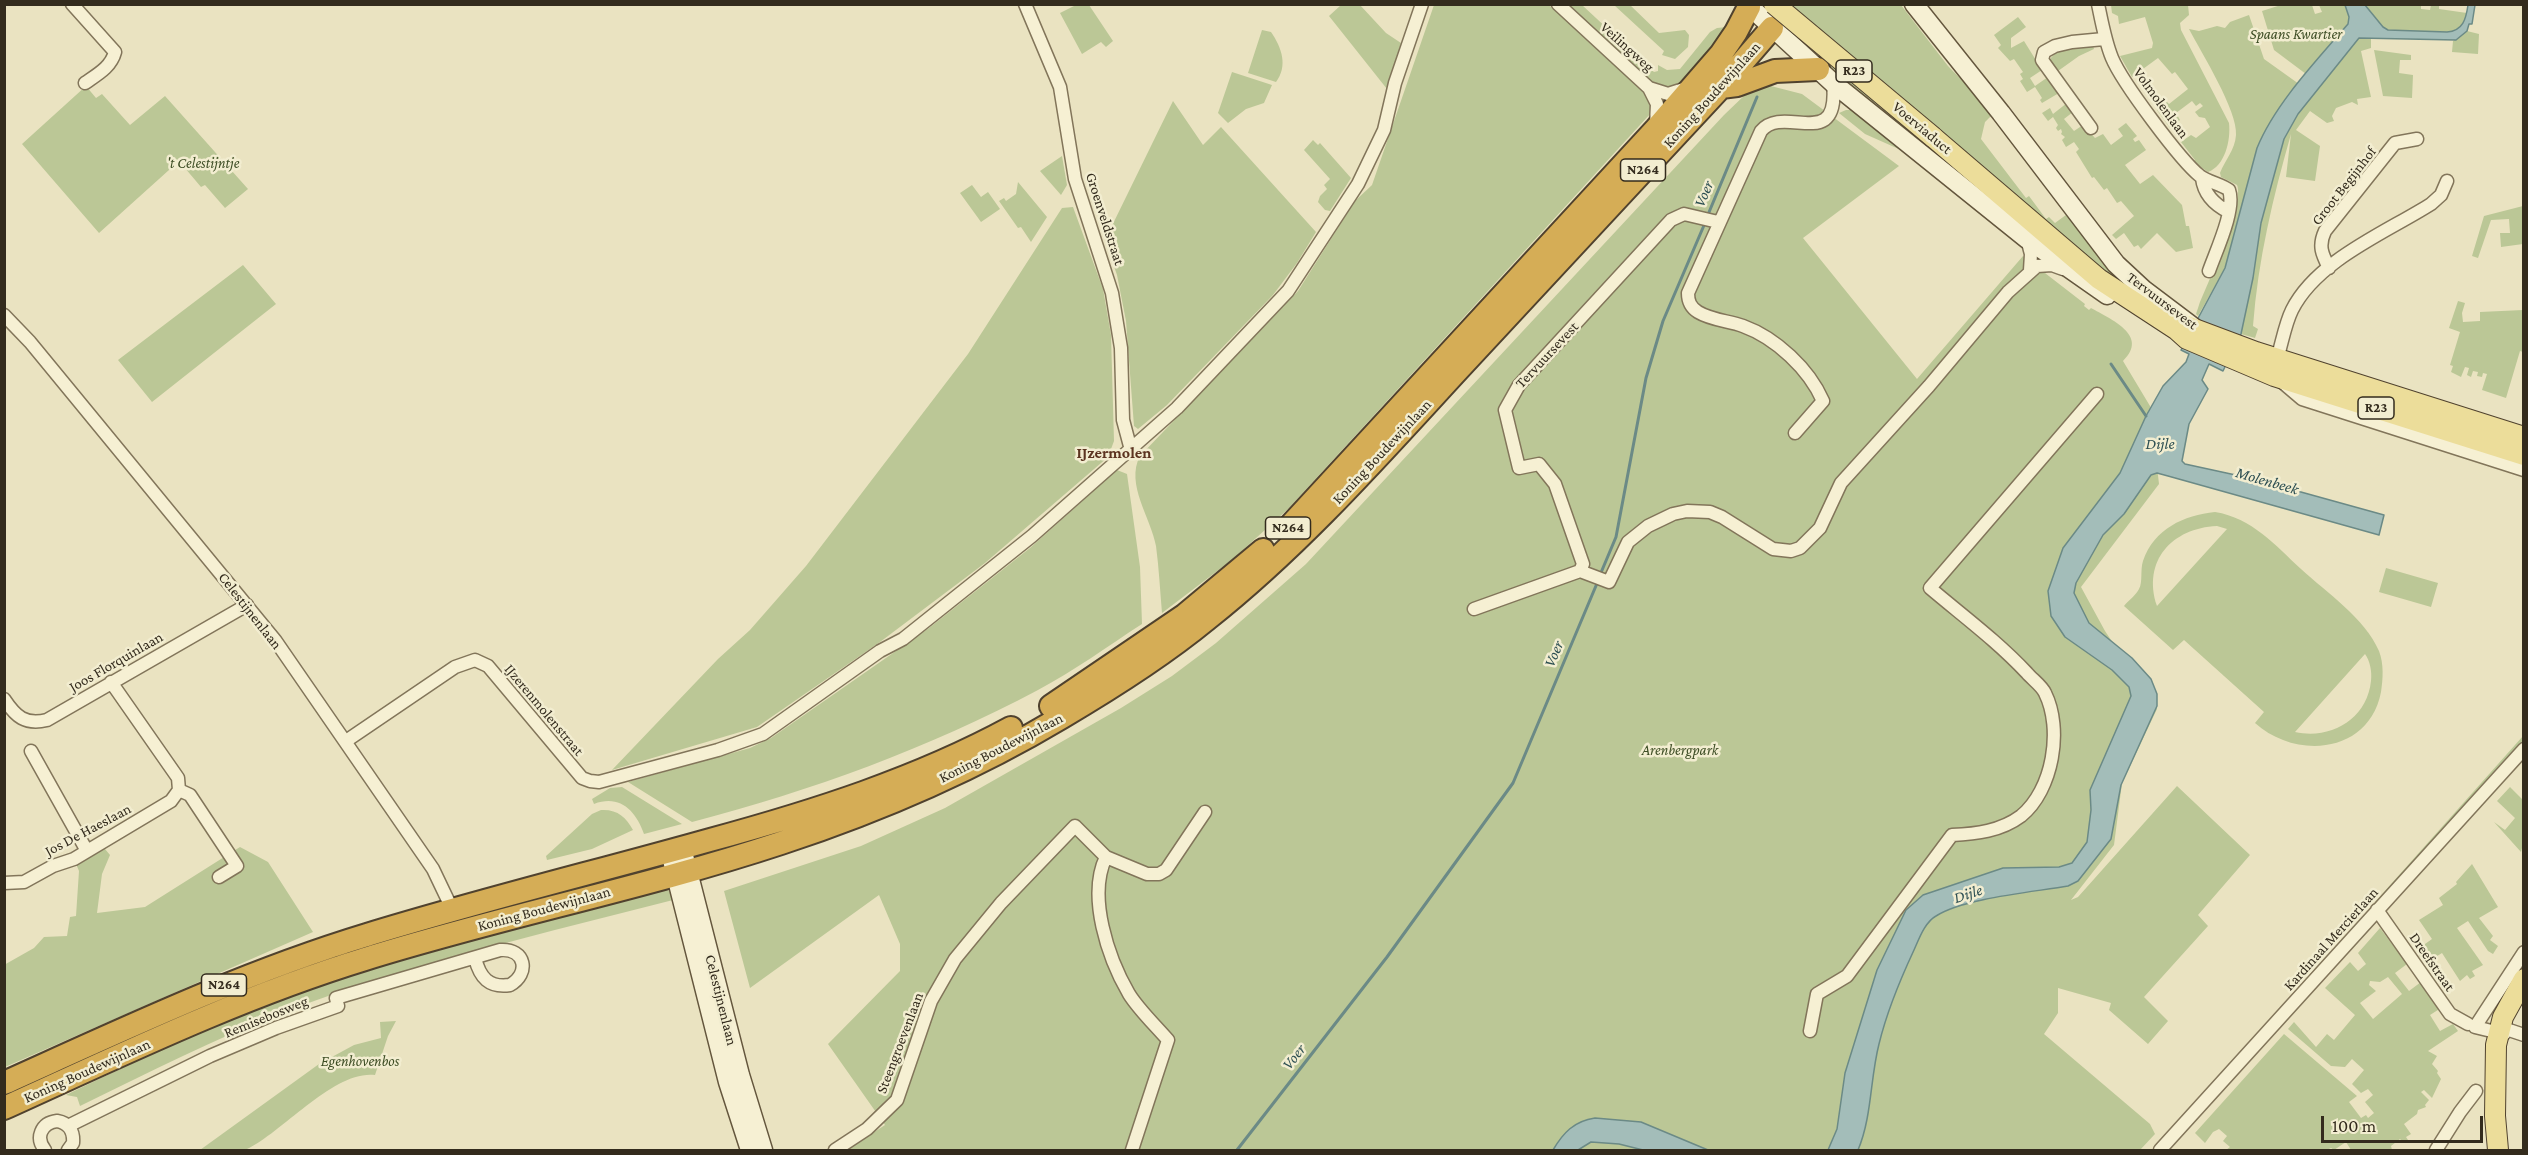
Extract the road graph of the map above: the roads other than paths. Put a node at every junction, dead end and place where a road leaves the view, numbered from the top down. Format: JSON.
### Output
{"nodes":[{"id":1,"x":72,"y":4,"type":"edge"},
{"id":2,"x":1025,"y":4,"type":"edge"},
{"id":3,"x":1422,"y":4,"type":"edge"},
{"id":4,"x":1558,"y":4,"type":"edge"},
{"id":5,"x":1774,"y":4,"type":"edge"},
{"id":6,"x":1783,"y":4,"type":"edge"},
{"id":7,"x":1914,"y":4,"type":"edge"},
{"id":8,"x":2098,"y":4,"type":"edge"},
{"id":9,"x":1749,"y":5,"type":"edge"},
{"id":10,"x":1772,"y":28,"type":"junction"},
{"id":11,"x":2104,"y":39,"type":"junction"},
{"id":12,"x":1826,"y":76,"type":"junction"},
{"id":13,"x":85,"y":83,"type":"dead end"},
{"id":14,"x":1696,"y":83,"type":"junction"},
{"id":15,"x":1721,"y":87,"type":"junction"},
{"id":16,"x":1649,"y":88,"type":"junction"},
{"id":17,"x":1862,"y":106,"type":"junction"},
{"id":18,"x":1832,"y":110,"type":"junction"},
{"id":19,"x":2091,"y":128,"type":"dead end"},
{"id":20,"x":1656,"y":129,"type":"junction"},
{"id":21,"x":2417,"y":139,"type":"dead end"},
{"id":22,"x":2202,"y":178,"type":"junction"},
{"id":23,"x":2446,"y":181,"type":"dead end"},
{"id":24,"x":2229,"y":212,"type":"junction"},
{"id":25,"x":1715,"y":221,"type":"junction"},
{"id":26,"x":2027,"y":239,"type":"junction"},
{"id":27,"x":2071,"y":262,"type":"junction"},
{"id":28,"x":2329,"y":268,"type":"junction"},
{"id":29,"x":2030,"y":270,"type":"junction"},
{"id":30,"x":2209,"y":270,"type":"dead end"},
{"id":31,"x":4,"y":315,"type":"edge"},
{"id":32,"x":2190,"y":333,"type":"junction"},
{"id":33,"x":2276,"y":367,"type":"junction"},
{"id":34,"x":2097,"y":394,"type":"dead end"},
{"id":35,"x":1795,"y":433,"type":"dead end"},
{"id":36,"x":2523,"y":437,"type":"edge"},
{"id":37,"x":1131,"y":450,"type":"junction"},
{"id":38,"x":2523,"y":455,"type":"edge"},
{"id":39,"x":2523,"y":470,"type":"edge"},
{"id":40,"x":1584,"y":573,"type":"junction"},
{"id":41,"x":247,"y":605,"type":"junction"},
{"id":42,"x":1474,"y":609,"type":"dead end"},
{"id":43,"x":111,"y":682,"type":"junction"},
{"id":44,"x":4,"y":699,"type":"edge"},
{"id":45,"x":346,"y":741,"type":"junction"},
{"id":46,"x":2523,"y":748,"type":"edge"},
{"id":47,"x":31,"y":751,"type":"dead end"},
{"id":48,"x":179,"y":790,"type":"junction"},
{"id":49,"x":1205,"y":812,"type":"dead end"},
{"id":50,"x":87,"y":851,"type":"junction"},
{"id":51,"x":1106,"y":856,"type":"junction"},
{"id":52,"x":679,"y":861,"type":"junction"},
{"id":53,"x":219,"y":877,"type":"dead end"},
{"id":54,"x":4,"y":883,"type":"edge"},
{"id":55,"x":2377,"y":910,"type":"junction"},
{"id":56,"x":456,"y":921,"type":"junction"},
{"id":57,"x":2523,"y":952,"type":"edge"},
{"id":58,"x":475,"y":958,"type":"dead end"},
{"id":59,"x":2522,"y":983,"type":"edge"},
{"id":60,"x":2472,"y":1025,"type":"junction"},
{"id":61,"x":1810,"y":1031,"type":"dead end"},
{"id":62,"x":2508,"y":1032,"type":"edge"},
{"id":63,"x":4,"y":1083,"type":"edge"},
{"id":64,"x":2476,"y":1091,"type":"dead end"},
{"id":65,"x":4,"y":1108,"type":"edge"},
{"id":66,"x":68,"y":1126,"type":"junction"},
{"id":67,"x":41,"y":1149,"type":"edge"},
{"id":68,"x":70,"y":1150,"type":"edge"},
{"id":69,"x":750,"y":1150,"type":"edge"},
{"id":70,"x":764,"y":1150,"type":"edge"},
{"id":71,"x":835,"y":1150,"type":"edge"},
{"id":72,"x":1132,"y":1150,"type":"edge"},
{"id":73,"x":2160,"y":1150,"type":"edge"},
{"id":74,"x":2436,"y":1150,"type":"edge"},
{"id":75,"x":2498,"y":1150,"type":"edge"}],
"edges":[{"from":1,"to":13,"type":"street"},
{"from":2,"to":37,"type":"street","name":"Groenveldstraat"},
{"from":3,"to":37,"type":"street"},
{"from":4,"to":16,"type":"street","name":"Veilingweg"},
{"from":5,"to":27,"type":"main road","name":"Voerviaduct","number":"R23","bridge":true},
{"from":6,"to":10,"type":"main road"},
{"from":7,"to":32,"type":"main road","name":"Tervuursevest","number":"R23"},
{"from":8,"to":11,"type":"street","name":"Volmolenlaan"},
{"from":9,"to":10,"type":"main road","number":"R23"},
{"from":9,"to":14,"type":"highway","name":"Koning Boudewijnlaan","number":"N264"},
{"from":10,"to":12,"type":"main road","number":"R23"},
{"from":10,"to":15,"type":"highway","name":"Koning Boudewijnlaan","number":"N264"},
{"from":11,"to":19,"type":"street"},
{"from":11,"to":22,"type":"street","name":"Volmolenlaan"},
{"from":12,"to":15,"type":"highway"},
{"from":12,"to":17,"type":"main road","number":"R23"},
{"from":12,"to":18,"type":"street"},
{"from":14,"to":16,"type":"street","name":"Veilingweg"},
{"from":14,"to":20,"type":"highway","name":"Koning Boudewijnlaan","number":"N264"},
{"from":15,"to":52,"type":"highway","name":"Koning Boudewijnlaan","number":"N264"},
{"from":16,"to":20,"type":"street","name":"Veilingweg"},
{"from":17,"to":18,"type":"street"},
{"from":17,"to":26,"type":"main road","number":"R23"},
{"from":18,"to":25,"type":"street"},
{"from":20,"to":52,"type":"highway","name":"Koning Boudewijnlaan","number":"N264"},
{"from":21,"to":28,"type":"street","name":"Groot Begijnhof"},
{"from":22,"to":24,"type":"street","name":"Volmolenlaan"},
{"from":22,"to":24,"type":"street","name":"Volmolenlaan"},
{"from":23,"to":28,"type":"street"},
{"from":24,"to":30,"type":"street"},
{"from":25,"to":35,"type":"street"},
{"from":25,"to":40,"type":"street","name":"Tervuursevest"},
{"from":26,"to":27,"type":"main road","number":"R23"},
{"from":26,"to":29,"type":"street"},
{"from":27,"to":29,"type":"street"},
{"from":27,"to":32,"type":"main road","name":"Voerviaduct","number":"R23"},
{"from":28,"to":33,"type":"street"},
{"from":29,"to":40,"type":"street"},
{"from":31,"to":41,"type":"street","name":"Celestijnenlaan"},
{"from":32,"to":33,"type":"main road","name":"Tervuursevest","number":"R23"},
{"from":33,"to":36,"type":"main road","name":"Tervuursevest","number":"R23"},
{"from":33,"to":38,"type":"main road","name":"Tervuursevest","number":"R23"},
{"from":33,"to":39,"type":"street"},
{"from":34,"to":61,"type":"street"},
{"from":37,"to":45,"type":"street","name":"IJzerenmolenstraat"},
{"from":40,"to":42,"type":"street"},
{"from":41,"to":43,"type":"street","name":"Joos Florquinlaan"},
{"from":41,"to":45,"type":"street","name":"Celestijnenlaan"},
{"from":43,"to":44,"type":"street","name":"Joos Florquinlaan"},
{"from":43,"to":48,"type":"street"},
{"from":45,"to":56,"type":"street","name":"Celestijnenlaan"},
{"from":46,"to":55,"type":"street","name":"Kardinaal Mercierlaan"},
{"from":47,"to":50,"type":"street"},
{"from":48,"to":50,"type":"street","name":"Jos De Haeslaan"},
{"from":48,"to":53,"type":"street"},
{"from":49,"to":51,"type":"street"},
{"from":50,"to":54,"type":"street","name":"Jos De Haeslaan"},
{"from":51,"to":71,"type":"street","name":"Steengroevenlaan"},
{"from":51,"to":72,"type":"street"},
{"from":52,"to":56,"type":"highway","name":"Koning Boudewijnlaan","number":"N264"},
{"from":52,"to":69,"type":"main road","name":"Celestijnenlaan"},
{"from":52,"to":70,"type":"main road","name":"Celestijnenlaan"},
{"from":55,"to":60,"type":"street","name":"Dreefstraat"},
{"from":55,"to":73,"type":"street","name":"Kardinaal Mercierlaan"},
{"from":56,"to":63,"type":"highway","name":"Koning Boudewijnlaan","number":"N264"},
{"from":56,"to":65,"type":"highway","name":"Koning Boudewijnlaan","number":"N264"},
{"from":57,"to":60,"type":"street"},
{"from":58,"to":66,"type":"street","name":"Remisebosweg"},
{"from":59,"to":62,"type":"main road"},
{"from":60,"to":62,"type":"street","name":"Dreefstraat"},
{"from":62,"to":75,"type":"main road"},
{"from":64,"to":74,"type":"street"},
{"from":66,"to":67,"type":"street"},
{"from":66,"to":68,"type":"street"}]}
